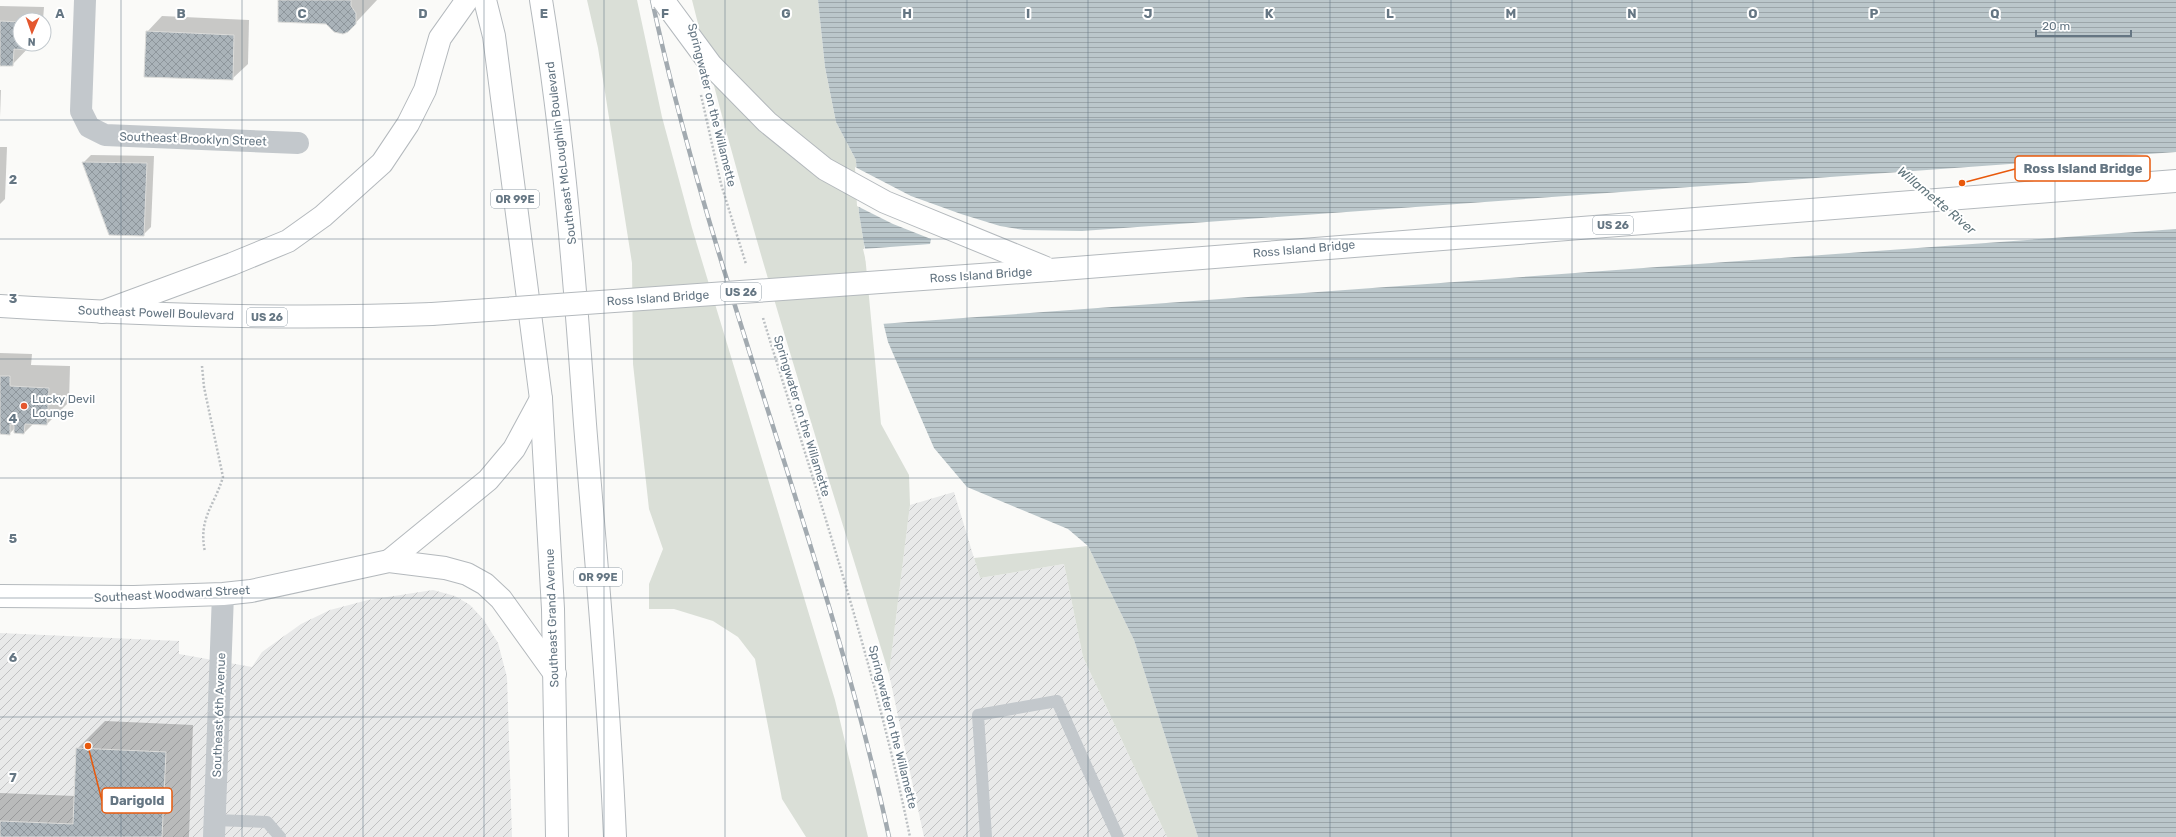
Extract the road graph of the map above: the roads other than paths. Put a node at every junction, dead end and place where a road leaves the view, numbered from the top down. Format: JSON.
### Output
{"nodes":[{"id":1,"x":85,"y":0,"type":"edge"},
{"id":2,"x":467,"y":0,"type":"edge"},
{"id":3,"x":485,"y":0,"type":"edge"},
{"id":4,"x":541,"y":0,"type":"edge"},
{"id":5,"x":663,"y":0,"type":"edge"},
{"id":6,"x":298,"y":143,"type":"dead end"},
{"id":7,"x":2176,"y":181,"type":"edge"},
{"id":8,"x":1050,"y":270,"type":"junction"},
{"id":9,"x":0,"y":306,"type":"edge"},
{"id":10,"x":102,"y":312,"type":"junction"},
{"id":11,"x":432,"y":314,"type":"joint"},
{"id":12,"x":541,"y":399,"type":"junction"},
{"id":13,"x":389,"y":561,"type":"junction"},
{"id":14,"x":223,"y":594,"type":"junction"},
{"id":15,"x":0,"y":596,"type":"edge"},
{"id":16,"x":555,"y":674,"type":"junction"},
{"id":17,"x":214,"y":829,"type":"edge"},
{"id":18,"x":280,"y":837,"type":"edge"},
{"id":19,"x":557,"y":837,"type":"edge"},
{"id":20,"x":614,"y":837,"type":"edge"},
{"id":21,"x":986,"y":837,"type":"edge"},
{"id":22,"x":1118,"y":837,"type":"edge"}],
"edges":[{"from":1,"to":6,"type":"street","name":"Southeast Brooklyn Street"},
{"from":2,"to":10,"type":"highway"},
{"from":3,"to":12,"type":"highway","number":"OR 99E"},
{"from":4,"to":20,"type":"highway","name":"Southeast McLoughlin Boulevard","number":"OR 99E"},
{"from":5,"to":8,"type":"highway","bridge":true},
{"from":7,"to":8,"type":"highway","name":"Ross Island Bridge","number":"US 26"},
{"from":8,"to":11,"type":"highway","name":"Ross Island Bridge","number":"US 26","bridge":true},
{"from":9,"to":10,"type":"highway","name":"Southeast Powell Boulevard","number":"US 26"},
{"from":10,"to":11,"type":"highway","name":"Southeast Powell Boulevard","number":"US 26"},
{"from":12,"to":13,"type":"highway"},
{"from":12,"to":16,"type":"highway","name":"Southeast Grand Avenue","number":"OR 99E"},
{"from":13,"to":14,"type":"highway","name":"Southeast Woodward Street"},
{"from":13,"to":16,"type":"highway"},
{"from":14,"to":15,"type":"highway","name":"Southeast Woodward Street"},
{"from":14,"to":17,"type":"street","name":"Southeast 6th Avenue"},
{"from":16,"to":19,"type":"highway","name":"Southeast Grand Avenue","number":"OR 99E"},
{"from":17,"to":18,"type":"lane"},
{"from":21,"to":22,"type":"lane"}]}
